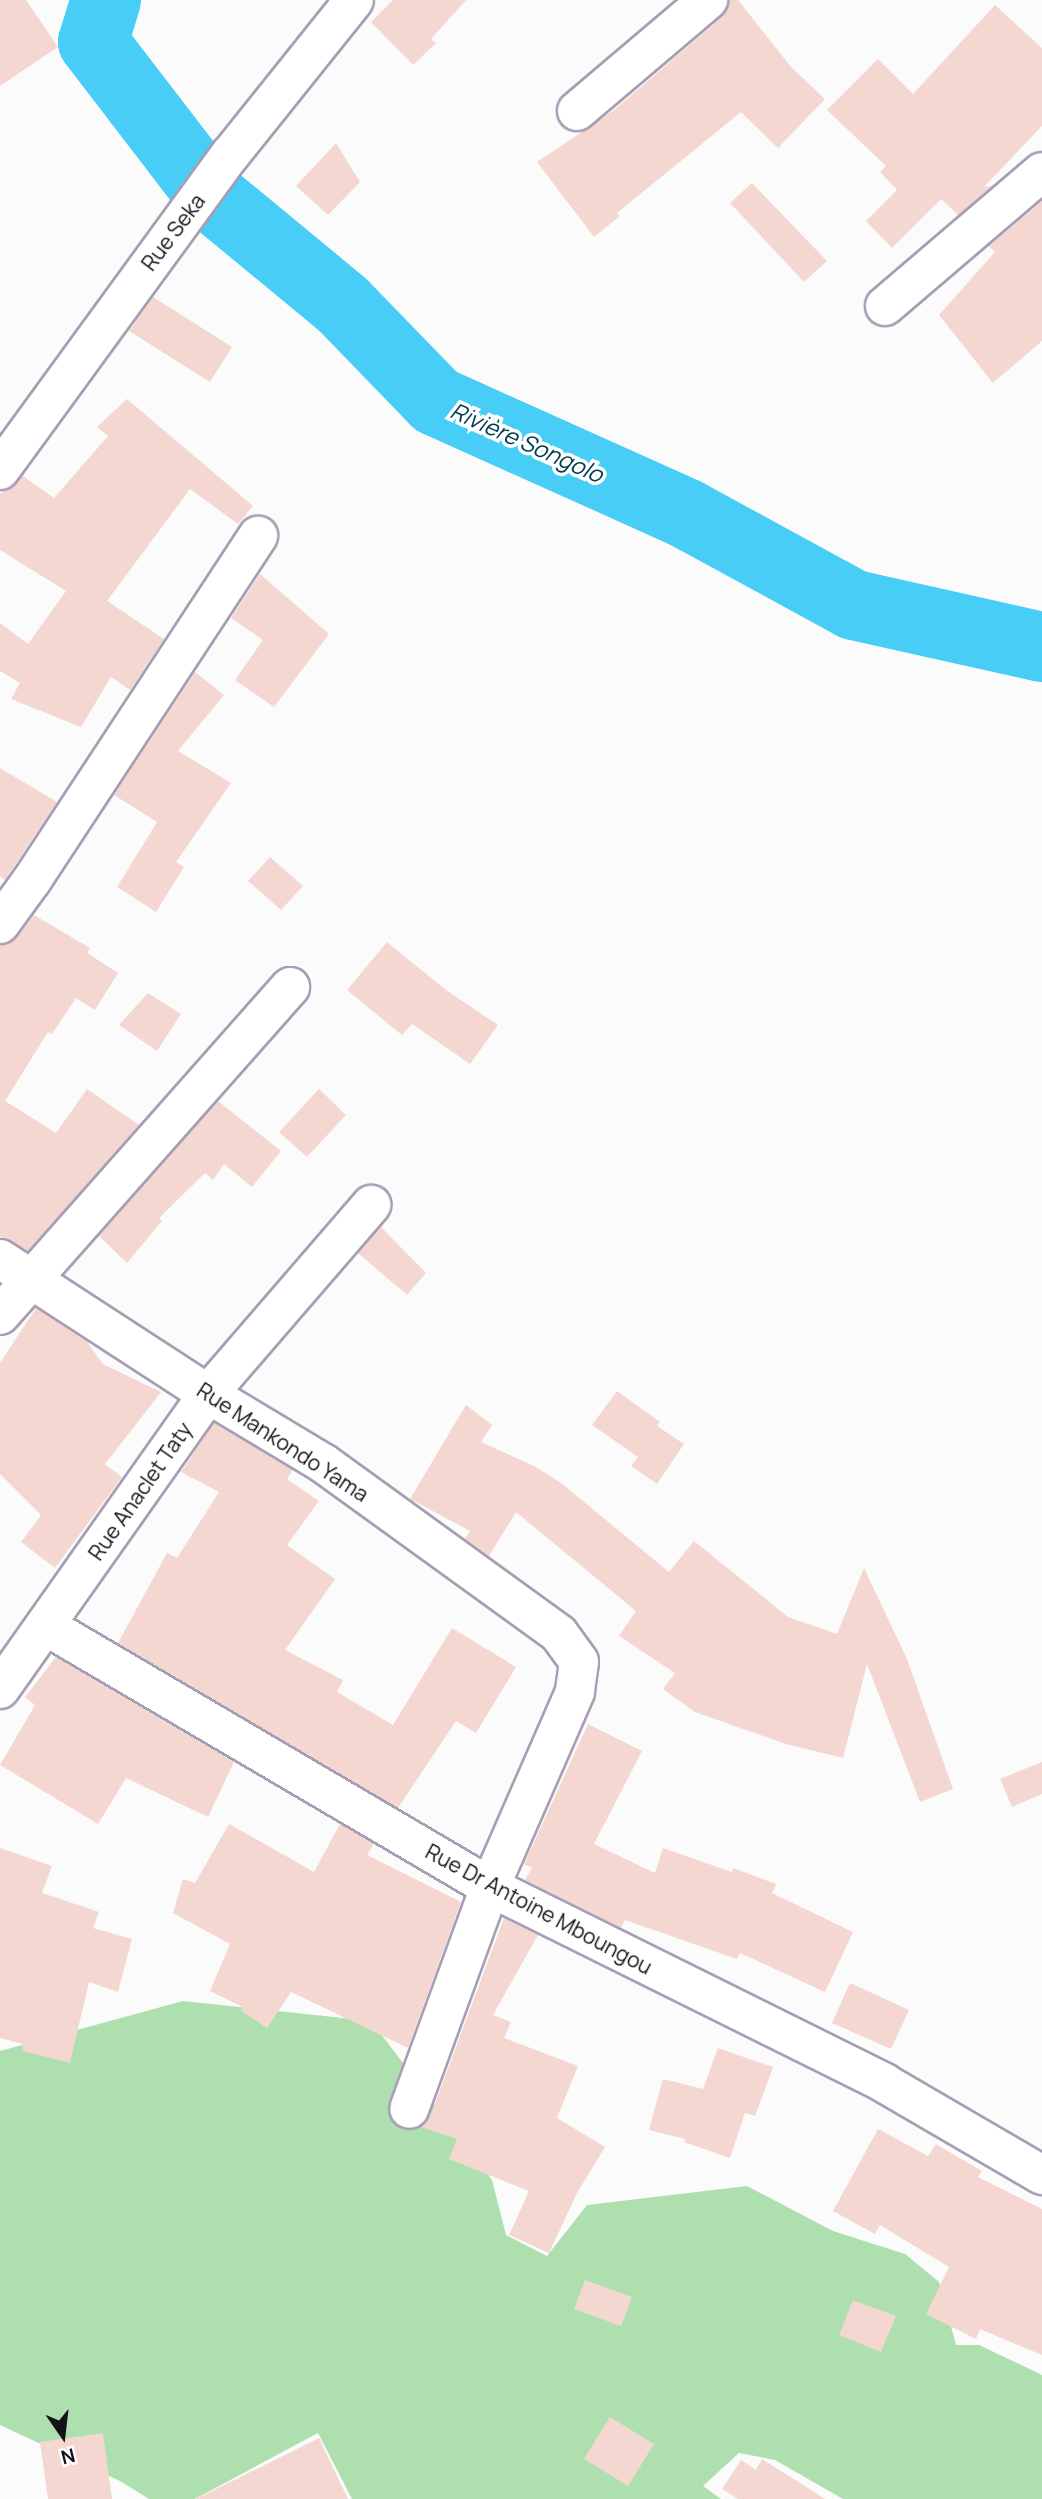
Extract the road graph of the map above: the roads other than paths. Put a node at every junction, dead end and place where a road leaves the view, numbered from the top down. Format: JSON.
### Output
{"nodes":[{"id":1,"x":354,"y":0,"type":"edge"},
{"id":2,"x":708,"y":0,"type":"edge"},
{"id":3,"x":577,"y":111,"type":"dead end"},
{"id":4,"x":1042,"y":172,"type":"edge"},
{"id":5,"x":886,"y":306,"type":"dead end"},
{"id":6,"x":0,"y":470,"type":"edge"},
{"id":7,"x":258,"y":536,"type":"dead end"},
{"id":8,"x":0,"y":924,"type":"edge"},
{"id":9,"x":290,"y":987,"type":"dead end"},
{"id":10,"x":371,"y":1205,"type":"dead end"},
{"id":11,"x":0,"y":1259,"type":"edge"},
{"id":12,"x":31,"y":1281,"type":"junction"},
{"id":13,"x":0,"y":1315,"type":"edge"},
{"id":14,"x":208,"y":1394,"type":"junction"},
{"id":15,"x":46,"y":1626,"type":"junction"},
{"id":16,"x":0,"y":1689,"type":"edge"},
{"id":17,"x":490,"y":1887,"type":"junction"},
{"id":18,"x":409,"y":2109,"type":"dead end"},
{"id":19,"x":1042,"y":2175,"type":"edge"}],
"edges":[{"from":1,"to":6,"type":"street","name":"Rue Seka"},
{"from":2,"to":3,"type":"street"},
{"from":4,"to":5,"type":"street"},
{"from":7,"to":8,"type":"street"},
{"from":9,"to":12,"type":"street"},
{"from":10,"to":14,"type":"street","name":"Rue Anaclet Taty"},
{"from":11,"to":12,"type":"street","name":"Rue Mankondo Yama"},
{"from":12,"to":13,"type":"street"},
{"from":12,"to":14,"type":"street","name":"Rue Mankondo Yama"},
{"from":14,"to":15,"type":"street","name":"Rue Anaclet Taty"},
{"from":14,"to":17,"type":"street","name":"Rue Mankondo Yama"},
{"from":15,"to":16,"type":"street","name":"Rue Anaclet Taty"},
{"from":15,"to":17,"type":"street","name":"Rue Dr Antoine Mboungou"},
{"from":17,"to":18,"type":"street","name":"Rue Mankondo Yama"},
{"from":17,"to":19,"type":"street","name":"Rue Dr Antoine Mboungou"}]}
